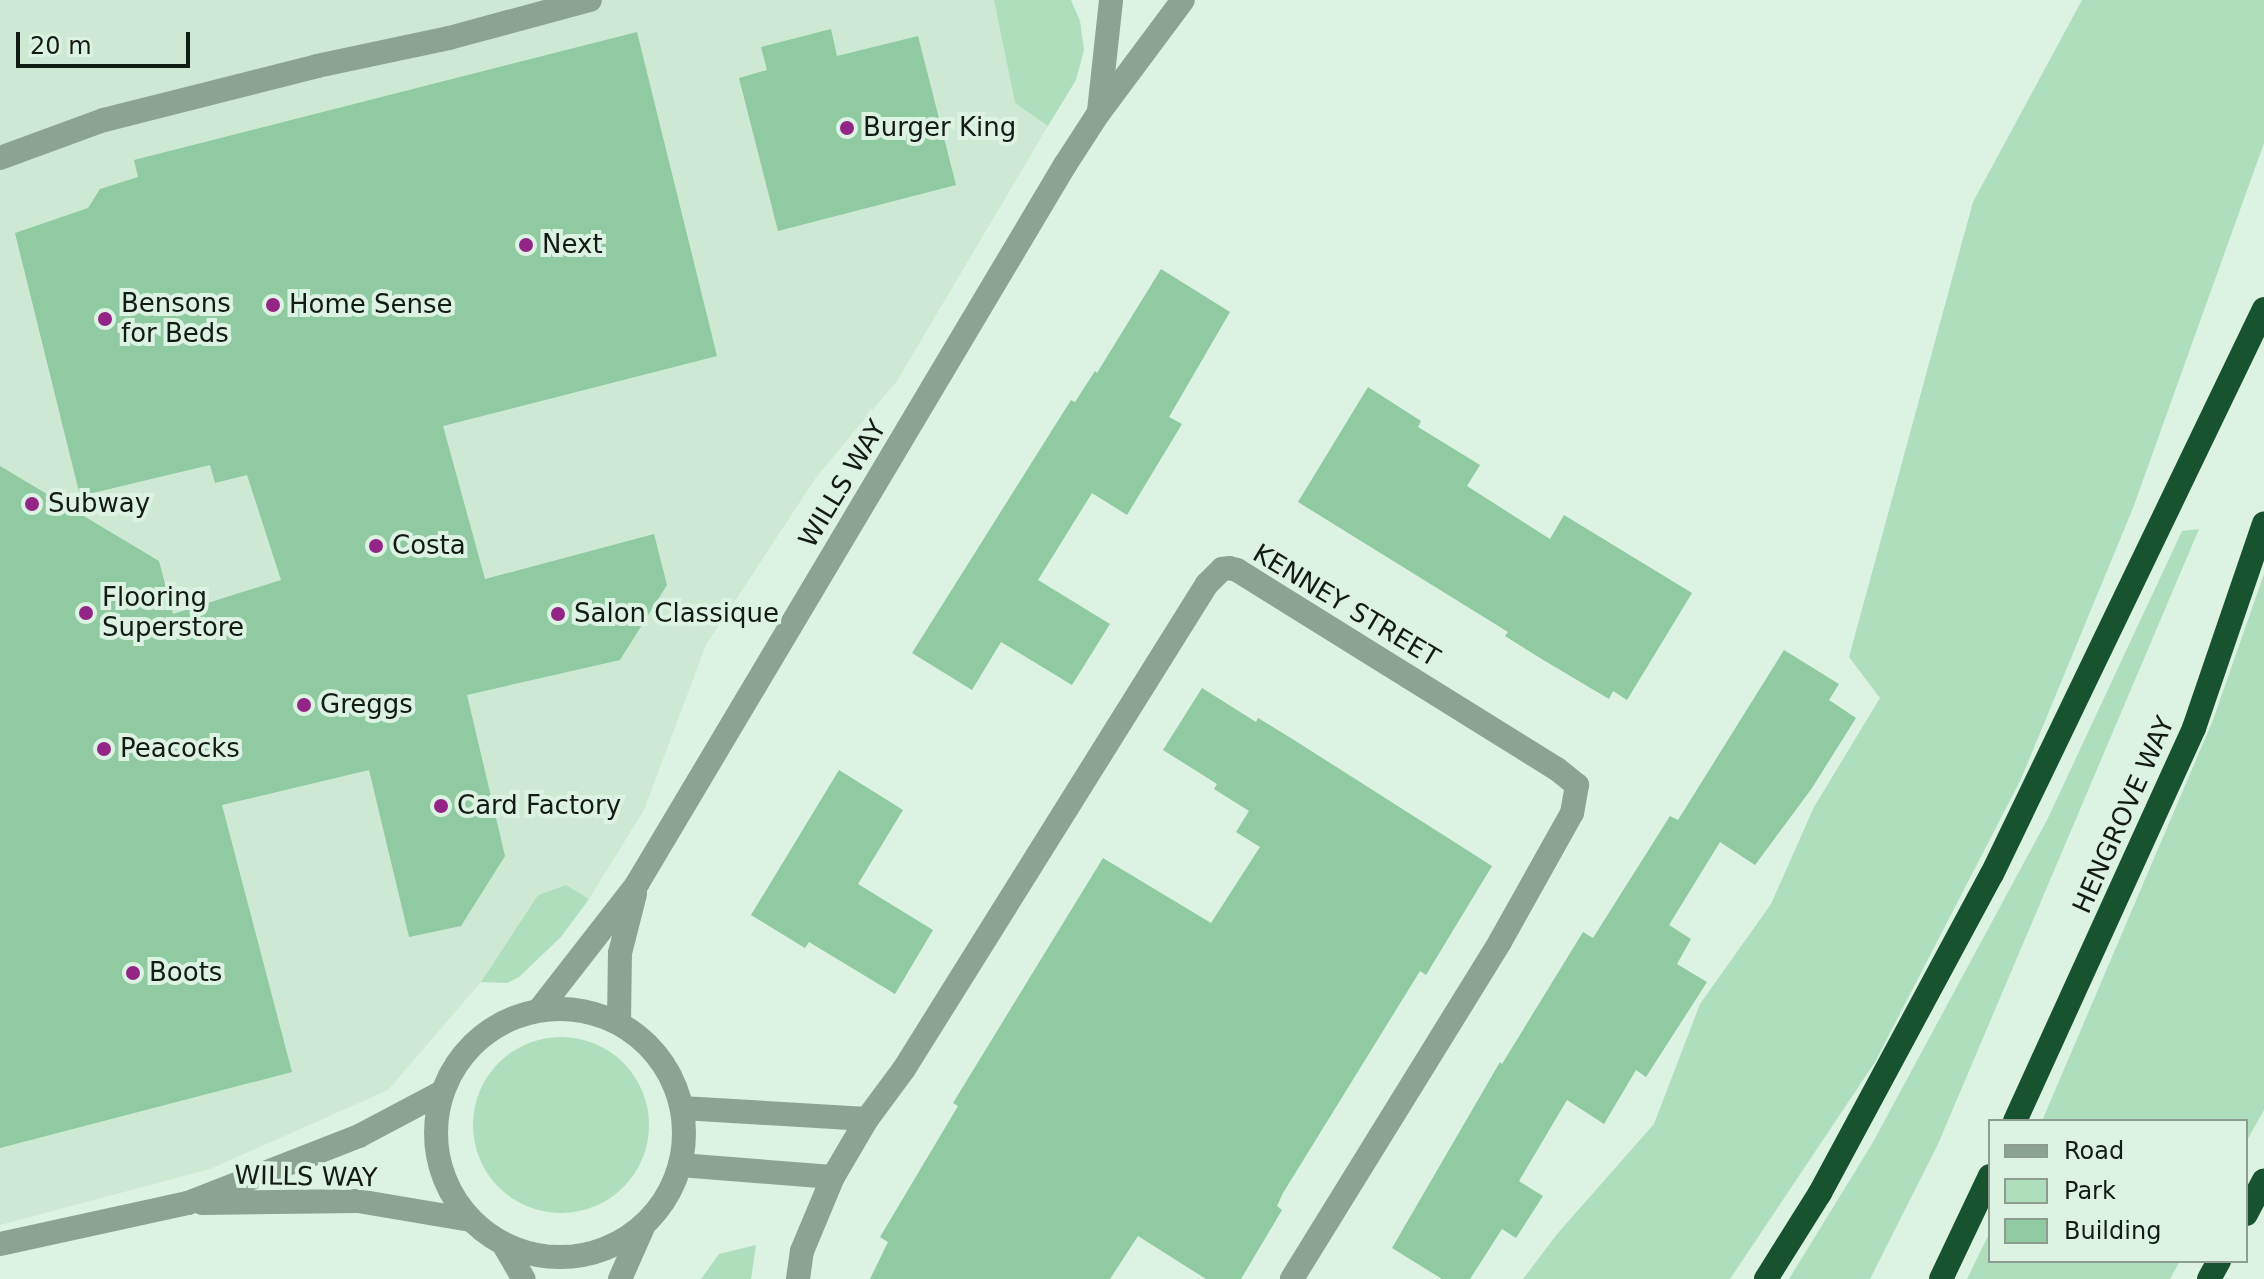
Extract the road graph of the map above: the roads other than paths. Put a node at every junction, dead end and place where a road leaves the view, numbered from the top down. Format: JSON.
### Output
{"nodes":[{"id":1,"x":590,"y":0,"type":"edge"},
{"id":2,"x":1111,"y":0,"type":"edge"},
{"id":3,"x":1183,"y":0,"type":"edge"},
{"id":4,"x":1098,"y":114,"type":"junction"},
{"id":5,"x":0,"y":158,"type":"edge"},
{"id":6,"x":2264,"y":309,"type":"edge"},
{"id":7,"x":2264,"y":524,"type":"edge"},
{"id":8,"x":637,"y":884,"type":"junction"},
{"id":9,"x":539,"y":1010,"type":"junction"},
{"id":10,"x":619,"y":1023,"type":"junction"},
{"id":11,"x":442,"y":1092,"type":"junction"},
{"id":12,"x":682,"y":1108,"type":"junction"},
{"id":13,"x":867,"y":1119,"type":"junction"},
{"id":14,"x":2016,"y":1119,"type":"edge"},
{"id":15,"x":680,"y":1165,"type":"junction"},
{"id":16,"x":833,"y":1177,"type":"junction"},
{"id":17,"x":1988,"y":1180,"type":"edge"},
{"id":18,"x":2264,"y":1180,"type":"edge"},
{"id":19,"x":188,"y":1203,"type":"junction"},
{"id":20,"x":2248,"y":1210,"type":"edge"},
{"id":21,"x":470,"y":1220,"type":"junction"},
{"id":22,"x":643,"y":1227,"type":"junction"},
{"id":23,"x":0,"y":1244,"type":"edge"},
{"id":24,"x":504,"y":1245,"type":"junction"},
{"id":25,"x":524,"y":1279,"type":"edge"},
{"id":26,"x":620,"y":1279,"type":"edge"},
{"id":27,"x":798,"y":1279,"type":"edge"},
{"id":28,"x":1292,"y":1279,"type":"edge"},
{"id":29,"x":1766,"y":1279,"type":"edge"},
{"id":30,"x":1941,"y":1279,"type":"edge"}],
"edges":[{"from":1,"to":5,"type":"street"},
{"from":2,"to":4,"type":"street","name":"WILLS WAY"},
{"from":3,"to":4,"type":"street","name":"WILLS WAY"},
{"from":4,"to":8,"type":"street","name":"WILLS WAY"},
{"from":6,"to":29,"type":"highway"},
{"from":7,"to":14,"type":"highway","name":"HENGROVE WAY"},
{"from":8,"to":9,"type":"street","name":"WILLS WAY"},
{"from":8,"to":10,"type":"street","name":"WILLS WAY"},
{"from":9,"to":10,"type":"street","name":"WILLS WAY"},
{"from":9,"to":11,"type":"street","name":"WILLS WAY"},
{"from":10,"to":12,"type":"street","name":"WILLS WAY"},
{"from":11,"to":19,"type":"street","name":"WILLS WAY"},
{"from":11,"to":21,"type":"street","name":"WILLS WAY"},
{"from":12,"to":13,"type":"street"},
{"from":12,"to":15,"type":"street","name":"WILLS WAY"},
{"from":13,"to":16,"type":"street","name":"KENNEY STREET"},
{"from":13,"to":28,"type":"street","name":"KENNEY STREET"},
{"from":15,"to":16,"type":"street"},
{"from":15,"to":22,"type":"street","name":"WILLS WAY"},
{"from":16,"to":27,"type":"street","name":"KENNEY STREET"},
{"from":17,"to":30,"type":"highway"},
{"from":18,"to":20,"type":"highway"},
{"from":19,"to":21,"type":"street","name":"WILLS WAY"},
{"from":19,"to":23,"type":"street","name":"WILLS WAY"},
{"from":21,"to":24,"type":"street","name":"WILLS WAY"},
{"from":22,"to":24,"type":"street","name":"WILLS WAY"},
{"from":22,"to":26,"type":"street","name":"WILLS WAY"},
{"from":24,"to":25,"type":"street","name":"WILLS WAY"}]}
